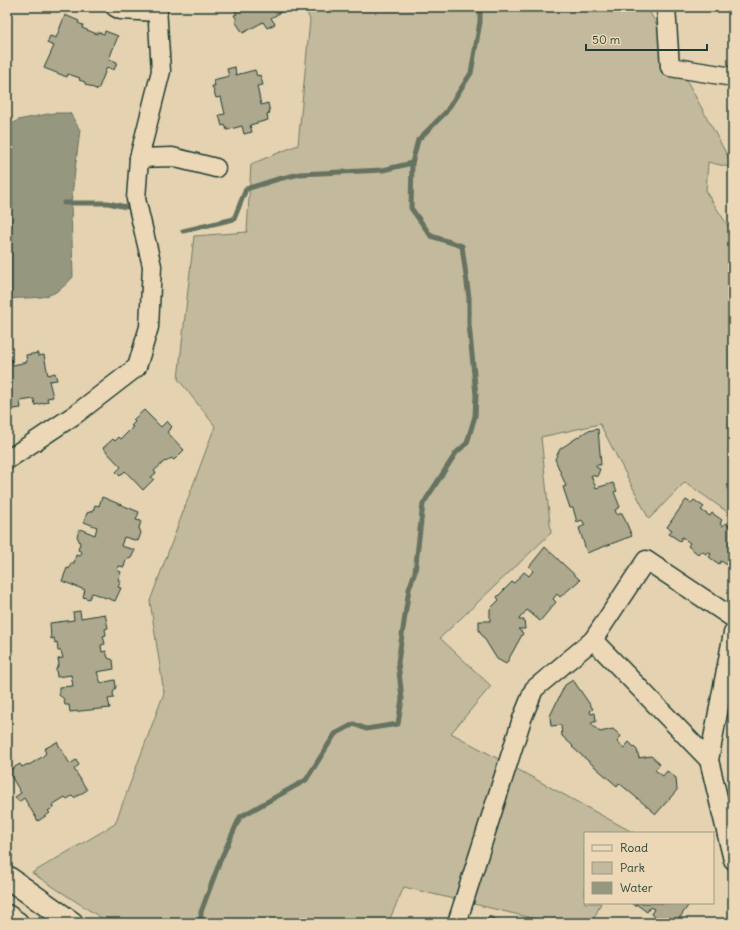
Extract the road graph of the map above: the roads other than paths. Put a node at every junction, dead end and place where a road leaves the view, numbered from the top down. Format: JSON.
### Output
{"nodes":[{"id":1,"x":115,"y":7,"type":"edge"},
{"id":2,"x":666,"y":7,"type":"edge"},
{"id":3,"x":157,"y":9,"type":"edge"},
{"id":4,"x":733,"y":78,"type":"edge"},
{"id":5,"x":139,"y":158,"type":"junction"},
{"id":6,"x":216,"y":168,"type":"dead end"},
{"id":7,"x":7,"y":460,"type":"edge"},
{"id":8,"x":733,"y":618,"type":"edge"},
{"id":9,"x":733,"y":633,"type":"edge"},
{"id":10,"x":593,"y":640,"type":"junction"},
{"id":11,"x":709,"y":760,"type":"junction"},
{"id":12,"x":733,"y":860,"type":"edge"},
{"id":13,"x":7,"y":877,"type":"edge"},
{"id":14,"x":7,"y":916,"type":"edge"},
{"id":15,"x":17,"y":923,"type":"edge"},
{"id":16,"x":72,"y":923,"type":"edge"},
{"id":17,"x":457,"y":923,"type":"edge"}],
"edges":[{"from":1,"to":3,"type":"street"},
{"from":2,"to":4,"type":"street"},
{"from":3,"to":5,"type":"street"},
{"from":5,"to":6,"type":"street"},
{"from":5,"to":7,"type":"street"},
{"from":8,"to":10,"type":"street"},
{"from":9,"to":11,"type":"street"},
{"from":10,"to":11,"type":"street"},
{"from":10,"to":17,"type":"street"},
{"from":11,"to":12,"type":"street"},
{"from":13,"to":16,"type":"main road"},
{"from":14,"to":15,"type":"main road"}]}
